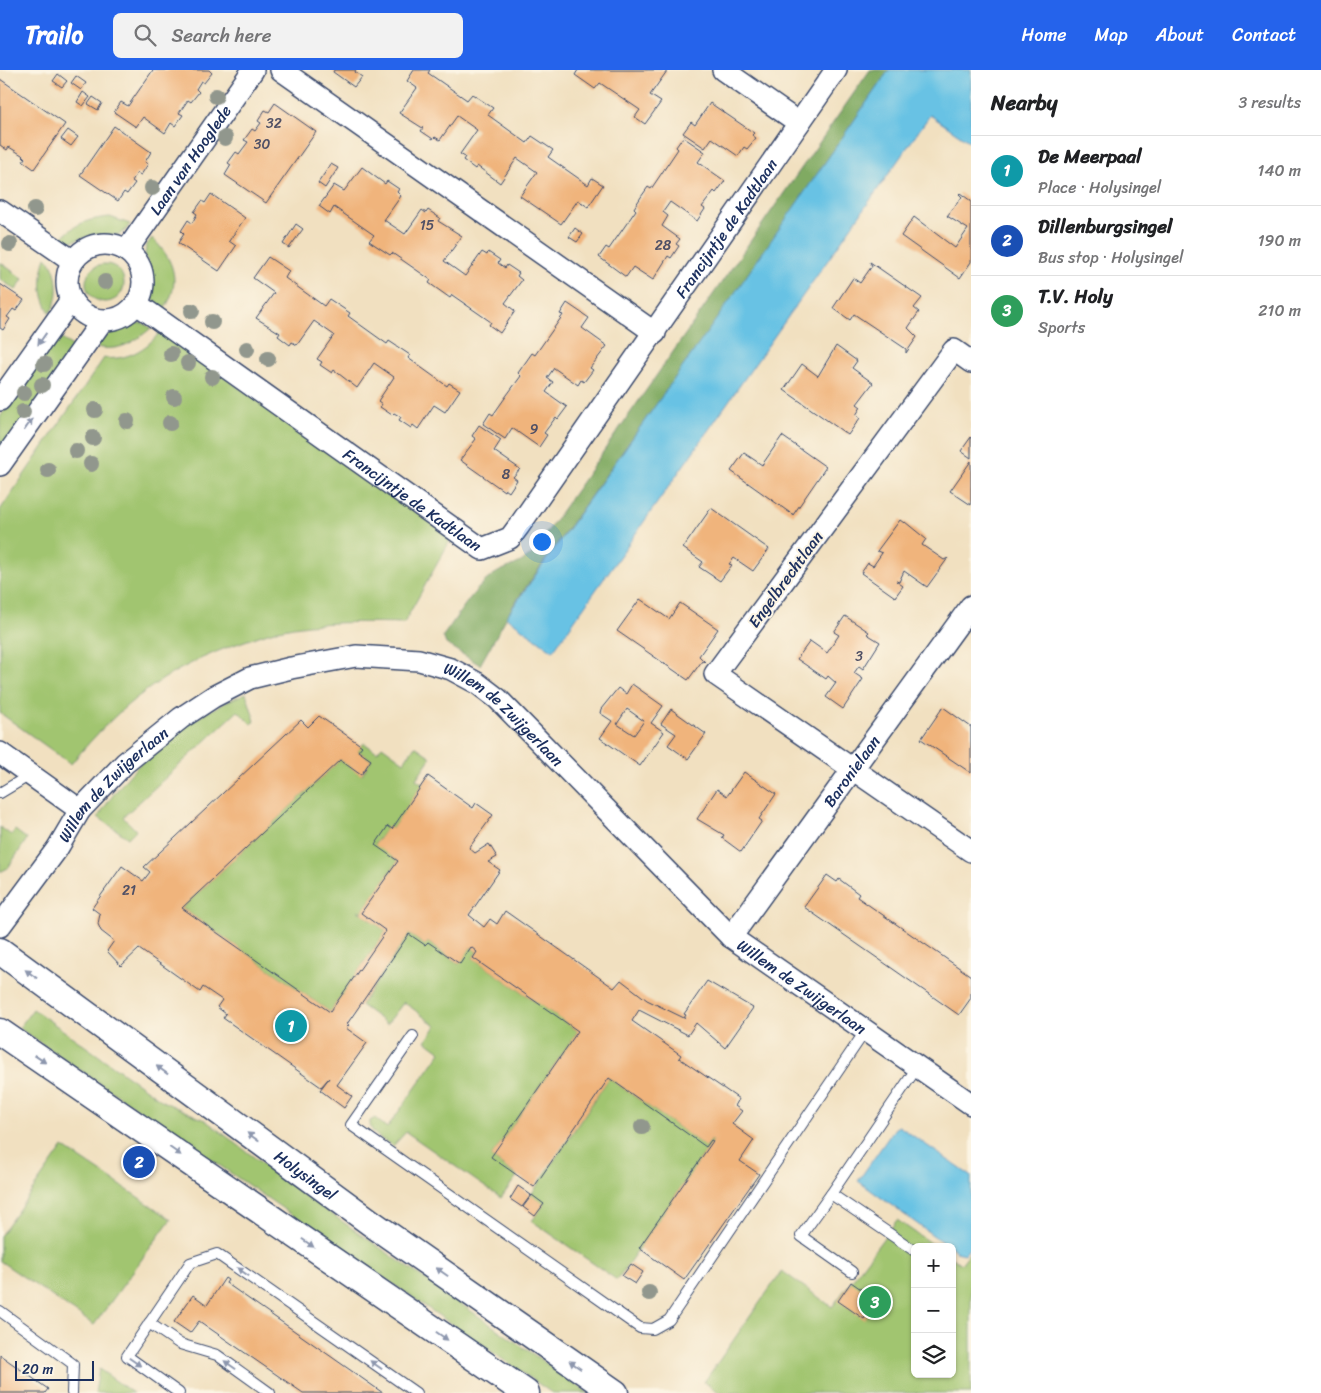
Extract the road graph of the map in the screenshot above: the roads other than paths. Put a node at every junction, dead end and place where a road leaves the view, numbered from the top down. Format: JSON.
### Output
{"nodes":[{"id":1,"x":253,"y":70,"type":"edge"},
{"id":2,"x":281,"y":70,"type":"edge"},
{"id":3,"x":723,"y":70,"type":"edge"},
{"id":4,"x":836,"y":70,"type":"edge"},
{"id":5,"x":799,"y":123,"type":"junction"},
{"id":6,"x":0,"y":211,"type":"edge"},
{"id":7,"x":127,"y":250,"type":"junction"},
{"id":8,"x":73,"y":261,"type":"junction"},
{"id":9,"x":71,"y":300,"type":"junction"},
{"id":10,"x":137,"y":304,"type":"junction"},
{"id":11,"x":102,"y":320,"type":"junction"},
{"id":12,"x":655,"y":334,"type":"junction"},
{"id":13,"x":971,"y":362,"type":"edge"},
{"id":14,"x":0,"y":400,"type":"edge"},
{"id":15,"x":0,"y":465,"type":"edge"},
{"id":16,"x":971,"y":606,"type":"edge"},
{"id":17,"x":0,"y":752,"type":"edge"},
{"id":18,"x":852,"y":770,"type":"junction"},
{"id":19,"x":31,"y":774,"type":"junction"},
{"id":20,"x":0,"y":793,"type":"edge"},
{"id":21,"x":80,"y":810,"type":"junction"},
{"id":22,"x":971,"y":851,"type":"edge"},
{"id":23,"x":0,"y":926,"type":"edge"},
{"id":24,"x":731,"y":937,"type":"junction"},
{"id":25,"x":0,"y":951,"type":"edge"},
{"id":26,"x":866,"y":1030,"type":"junction"},
{"id":27,"x":0,"y":1032,"type":"edge"},
{"id":28,"x":413,"y":1036,"type":"dead end"},
{"id":29,"x":918,"y":1066,"type":"junction"},
{"id":30,"x":971,"y":1104,"type":"edge"},
{"id":31,"x":831,"y":1194,"type":"junction"},
{"id":32,"x":911,"y":1248,"type":"edge"},
{"id":33,"x":852,"y":1272,"type":"dead end"},
{"id":34,"x":0,"y":1311,"type":"edge"},
{"id":35,"x":149,"y":1323,"type":"junction"},
{"id":36,"x":72,"y":1393,"type":"edge"},
{"id":37,"x":179,"y":1393,"type":"edge"},
{"id":38,"x":270,"y":1393,"type":"edge"},
{"id":39,"x":416,"y":1393,"type":"edge"},
{"id":40,"x":526,"y":1393,"type":"edge"},
{"id":41,"x":615,"y":1393,"type":"edge"}],
"edges":[{"from":1,"to":7,"type":"street","name":"Laan van Hooglede"},
{"from":2,"to":12,"type":"street"},
{"from":3,"to":5,"type":"street"},
{"from":4,"to":5,"type":"street","name":"Francijntje de Kadtlaan"},
{"from":5,"to":12,"type":"street","name":"Francijntje de Kadtlaan"},
{"from":6,"to":8,"type":"street"},
{"from":7,"to":8,"type":"street"},
{"from":7,"to":10,"type":"street"},
{"from":8,"to":9,"type":"street"},
{"from":9,"to":11,"type":"street"},
{"from":9,"to":14,"type":"street","one_way":true},
{"from":10,"to":11,"type":"street"},
{"from":10,"to":12,"type":"street","name":"Francijntje de Kadtlaan"},
{"from":15,"to":11,"type":"street","one_way":true},
{"from":13,"to":18,"type":"street","name":"Engelbrechtlaan"},
{"from":16,"to":18,"type":"street","name":"Baronielaan"},
{"from":17,"to":19,"type":"street"},
{"from":18,"to":22,"type":"street"},
{"from":18,"to":24,"type":"street","name":"Baronielaan"},
{"from":19,"to":20,"type":"lane"},
{"from":19,"to":21,"type":"street"},
{"from":21,"to":23,"type":"street","name":"Willem de Zwijgerlaan"},
{"from":21,"to":24,"type":"street","name":"Willem de Zwijgerlaan"},
{"from":24,"to":26,"type":"street","name":"Willem de Zwijgerlaan"},
{"from":41,"to":25,"type":"street","name":"Holysingel","one_way":true},
{"from":26,"to":28,"type":"lane"},
{"from":26,"to":29,"type":"street","name":"Willem de Zwijgerlaan"},
{"from":27,"to":40,"type":"street","one_way":true},
{"from":29,"to":30,"type":"street","name":"Willem de Zwijgerlaan"},
{"from":29,"to":31,"type":"lane"},
{"from":31,"to":32,"type":"lane"},
{"from":31,"to":33,"type":"lane"},
{"from":34,"to":36,"type":"lane"},
{"from":35,"to":37,"type":"lane","one_way":true},
{"from":38,"to":35,"type":"lane","one_way":true},
{"from":39,"to":35,"type":"lane","one_way":true}]}
